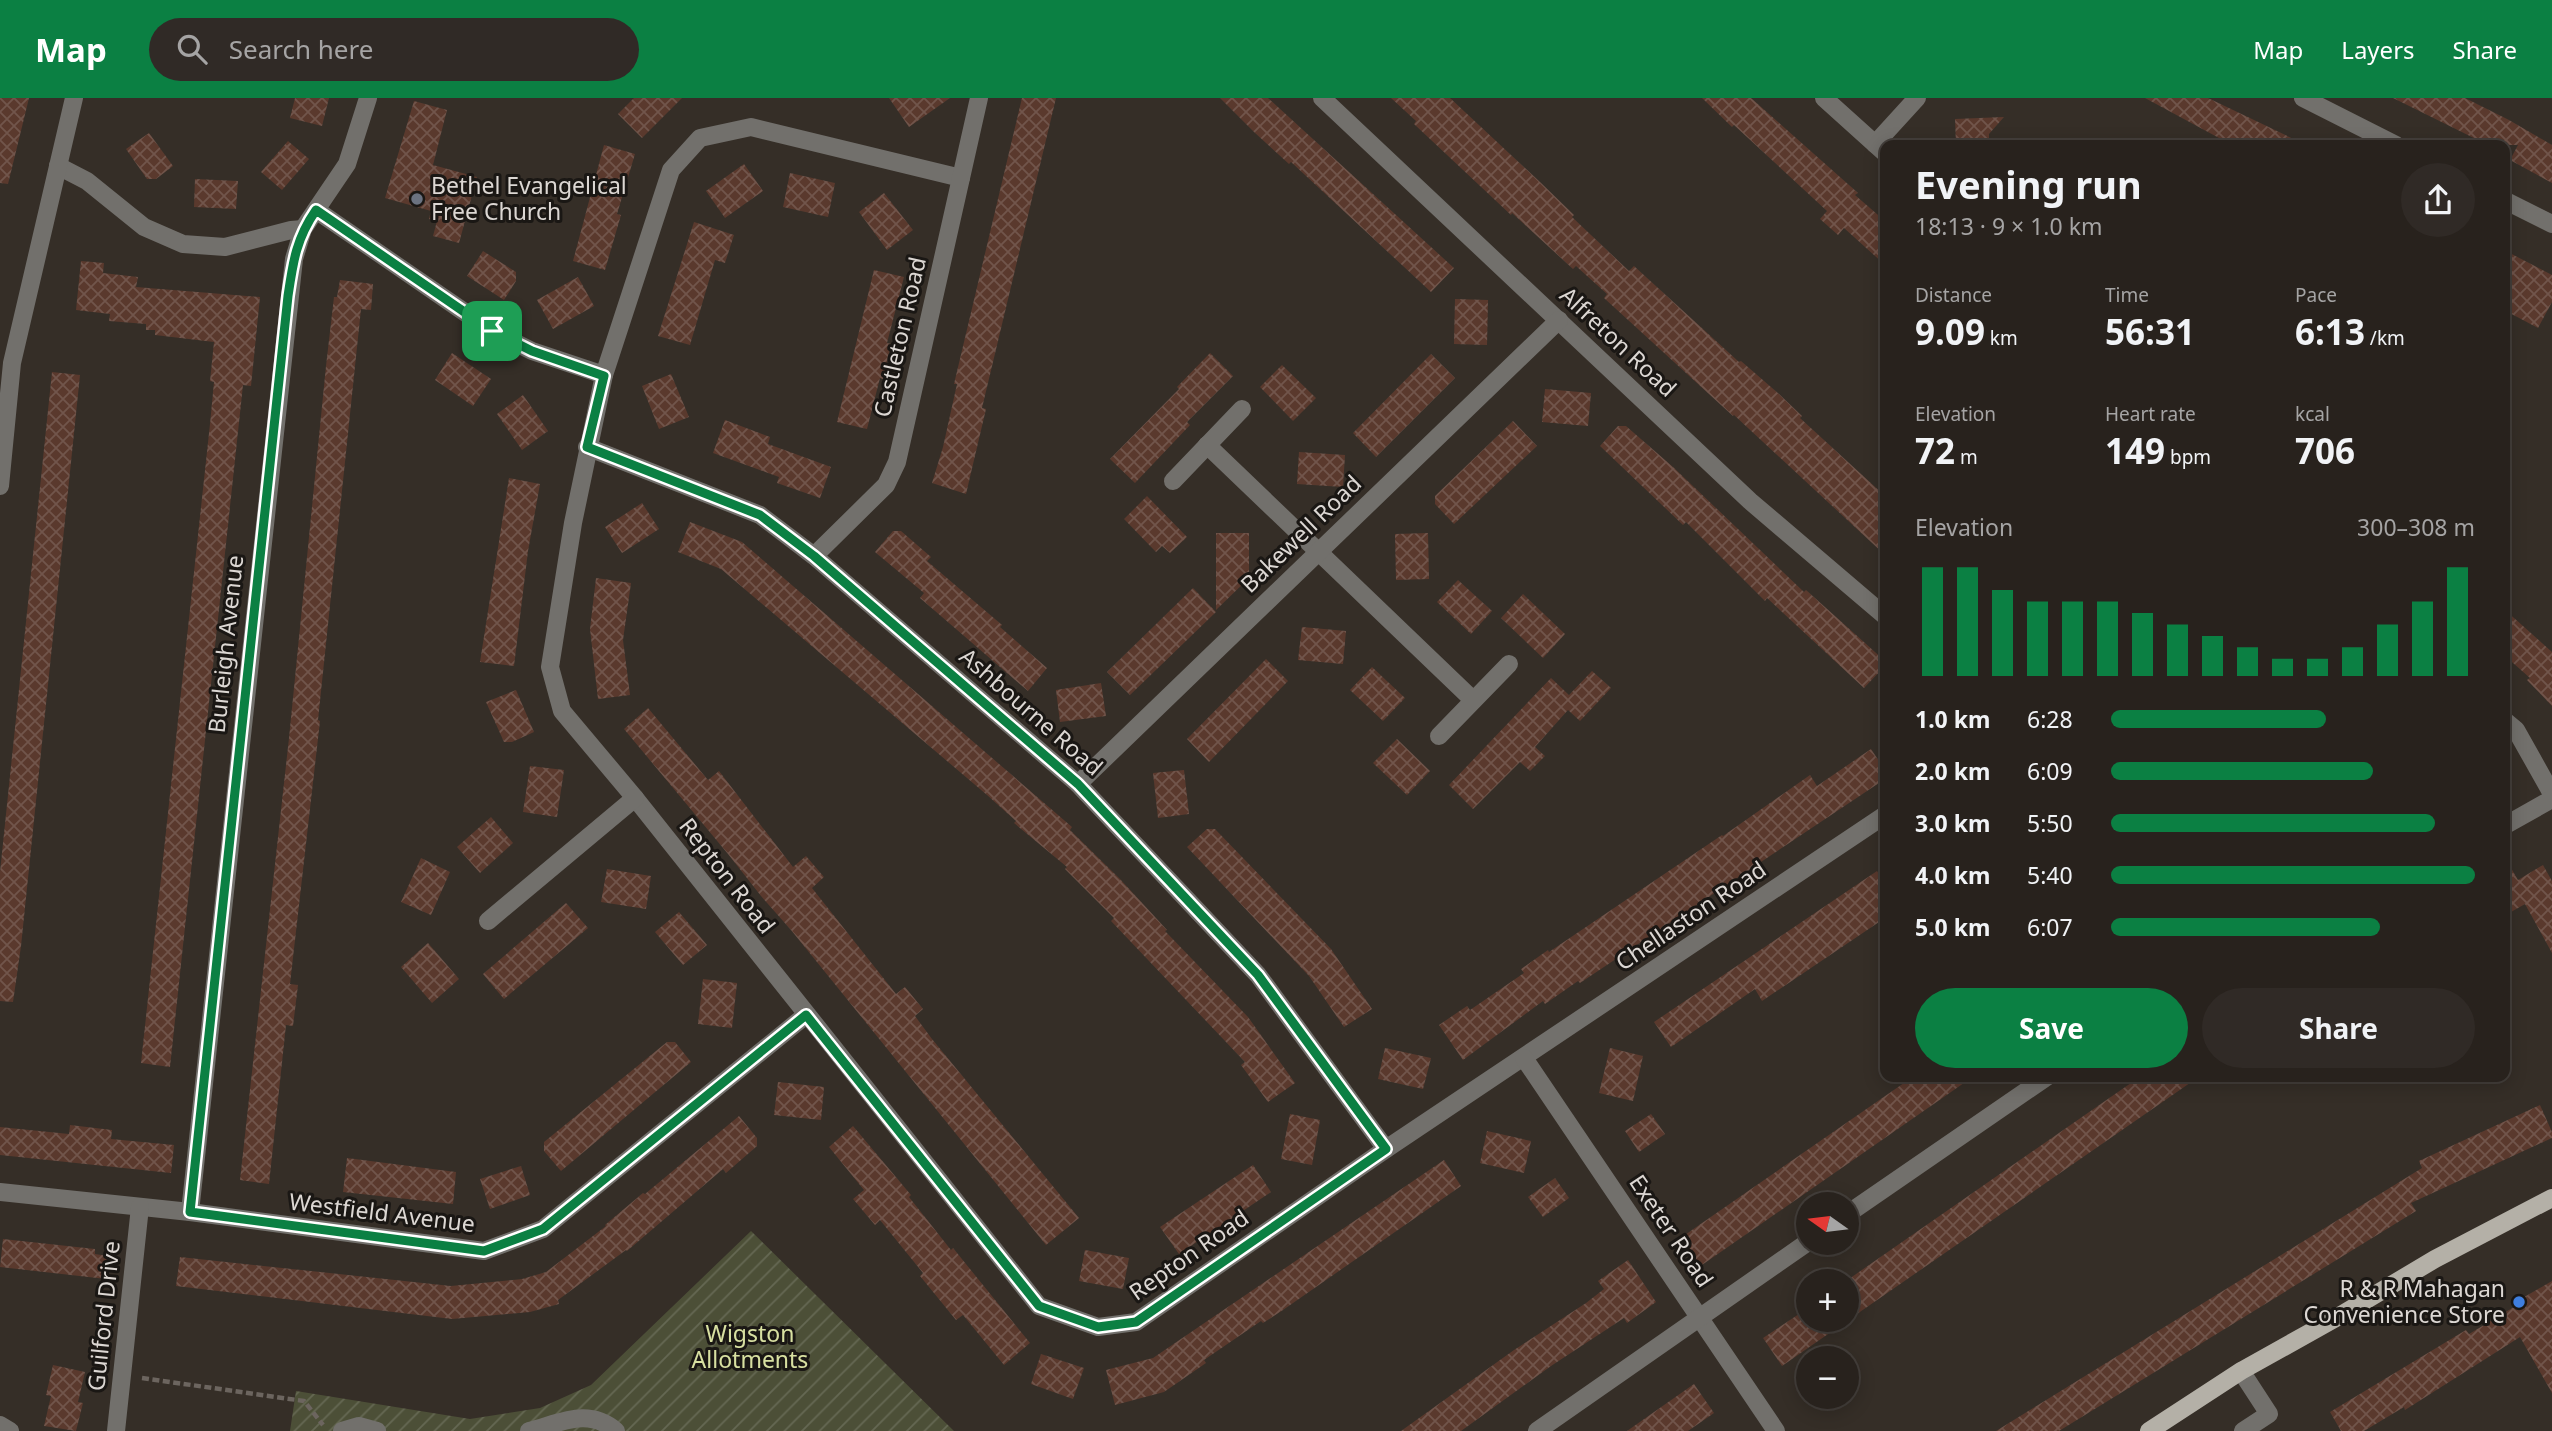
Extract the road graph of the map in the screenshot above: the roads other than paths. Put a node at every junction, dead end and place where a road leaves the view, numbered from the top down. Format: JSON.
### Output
{"nodes":[{"id":1,"x":74,"y":98,"type":"edge"},
{"id":2,"x":368,"y":98,"type":"edge"},
{"id":3,"x":979,"y":98,"type":"edge"},
{"id":4,"x":1322,"y":98,"type":"edge"},
{"id":5,"x":1824,"y":98,"type":"edge"},
{"id":6,"x":1917,"y":98,"type":"edge"},
{"id":7,"x":2304,"y":98,"type":"edge"},
{"id":8,"x":1886,"y":140,"type":"edge"},
{"id":9,"x":2386,"y":140,"type":"edge"},
{"id":10,"x":1880,"y":148,"type":"edge"},
{"id":11,"x":58,"y":166,"type":"junction"},
{"id":12,"x":961,"y":178,"type":"junction"},
{"id":13,"x":2510,"y":203,"type":"edge"},
{"id":14,"x":316,"y":210,"type":"junction"},
{"id":15,"x":2552,"y":225,"type":"edge"},
{"id":16,"x":303,"y":229,"type":"junction"},
{"id":17,"x":1559,"y":320,"type":"junction"},
{"id":18,"x":604,"y":376,"type":"junction"},
{"id":19,"x":1242,"y":409,"type":"dead end"},
{"id":20,"x":1207,"y":446,"type":"junction"},
{"id":21,"x":587,"y":447,"type":"junction"},
{"id":22,"x":1173,"y":481,"type":"dead end"},
{"id":23,"x":0,"y":486,"type":"edge"},
{"id":24,"x":1319,"y":551,"type":"junction"},
{"id":25,"x":814,"y":556,"type":"junction"},
{"id":26,"x":1880,"y":612,"type":"edge"},
{"id":27,"x":1509,"y":664,"type":"dead end"},
{"id":28,"x":1473,"y":700,"type":"junction"},
{"id":29,"x":2510,"y":725,"type":"edge"},
{"id":30,"x":1439,"y":736,"type":"dead end"},
{"id":31,"x":1078,"y":784,"type":"junction"},
{"id":32,"x":2552,"y":797,"type":"edge"},
{"id":33,"x":635,"y":798,"type":"junction"},
{"id":34,"x":1880,"y":818,"type":"edge"},
{"id":35,"x":2510,"y":822,"type":"edge"},
{"id":36,"x":488,"y":921,"type":"dead end"},
{"id":37,"x":806,"y":1015,"type":"junction"},
{"id":38,"x":1524,"y":1058,"type":"junction"},
{"id":39,"x":2039,"y":1082,"type":"edge"},
{"id":40,"x":1386,"y":1149,"type":"junction"},
{"id":41,"x":0,"y":1192,"type":"edge"},
{"id":42,"x":2552,"y":1198,"type":"edge"},
{"id":43,"x":1859,"y":1206,"type":"edge"},
{"id":44,"x":140,"y":1207,"type":"junction"},
{"id":45,"x":190,"y":1212,"type":"junction"},
{"id":46,"x":1796,"y":1250,"type":"edge"},
{"id":47,"x":1699,"y":1317,"type":"junction"},
{"id":48,"x":2241,"y":1371,"type":"junction"},
{"id":49,"x":0,"y":1425,"type":"edge"},
{"id":50,"x":10,"y":1431,"type":"edge"},
{"id":51,"x":116,"y":1431,"type":"edge"},
{"id":52,"x":342,"y":1431,"type":"edge"},
{"id":53,"x":377,"y":1431,"type":"edge"},
{"id":54,"x":529,"y":1431,"type":"edge"},
{"id":55,"x":616,"y":1431,"type":"edge"},
{"id":56,"x":1537,"y":1431,"type":"edge"},
{"id":57,"x":1776,"y":1431,"type":"edge"},
{"id":58,"x":2149,"y":1431,"type":"edge"},
{"id":59,"x":2243,"y":1431,"type":"edge"}],
"edges":[{"from":1,"to":11,"type":"street"},
{"from":2,"to":14,"type":"street","name":"Burleigh Avenue"},
{"from":3,"to":12,"type":"street","name":"Castleton Road"},
{"from":4,"to":17,"type":"street","name":"Alfreton Road"},
{"from":5,"to":10,"type":"street"},
{"from":6,"to":8,"type":"street"},
{"from":7,"to":9,"type":"street"},
{"from":11,"to":16,"type":"street"},
{"from":11,"to":23,"type":"street"},
{"from":12,"to":18,"type":"street","name":"Repton Road"},
{"from":12,"to":25,"type":"street","name":"Castleton Road"},
{"from":13,"to":15,"type":"street"},
{"from":14,"to":16,"type":"street","name":"Burleigh Avenue"},
{"from":14,"to":18,"type":"street"},
{"from":16,"to":45,"type":"street","name":"Burleigh Avenue"},
{"from":17,"to":24,"type":"street","name":"Bakewell Road"},
{"from":17,"to":26,"type":"street","name":"Alfreton Road"},
{"from":18,"to":21,"type":"street","name":"Repton Road"},
{"from":19,"to":20,"type":"street"},
{"from":20,"to":22,"type":"street"},
{"from":20,"to":24,"type":"street"},
{"from":21,"to":25,"type":"street","name":"Ashbourne Road"},
{"from":21,"to":33,"type":"street","name":"Repton Road"},
{"from":24,"to":28,"type":"street"},
{"from":24,"to":31,"type":"street","name":"Bakewell Road"},
{"from":25,"to":31,"type":"street","name":"Ashbourne Road"},
{"from":27,"to":28,"type":"street"},
{"from":28,"to":30,"type":"street"},
{"from":29,"to":32,"type":"street"},
{"from":31,"to":40,"type":"street","name":"Ashbourne Road"},
{"from":32,"to":35,"type":"street"},
{"from":33,"to":36,"type":"street"},
{"from":33,"to":37,"type":"street","name":"Repton Road"},
{"from":34,"to":38,"type":"street","name":"Chellaston Road"},
{"from":37,"to":40,"type":"street","name":"Repton Road"},
{"from":37,"to":45,"type":"street","name":"Westfield Avenue"},
{"from":38,"to":40,"type":"street","name":"Repton Road"},
{"from":38,"to":47,"type":"street","name":"Exeter Road"},
{"from":39,"to":43,"type":"street"},
{"from":41,"to":44,"type":"street","name":"Westfield Avenue"},
{"from":42,"to":48,"type":"main road"},
{"from":44,"to":45,"type":"street","name":"Westfield Avenue"},
{"from":44,"to":51,"type":"street","name":"Guilford Drive"},
{"from":46,"to":47,"type":"street"},
{"from":47,"to":56,"type":"street"},
{"from":47,"to":57,"type":"street","name":"Exeter Road"},
{"from":48,"to":58,"type":"main road"},
{"from":48,"to":59,"type":"street"},
{"from":49,"to":50,"type":"street"},
{"from":52,"to":53,"type":"street"},
{"from":54,"to":55,"type":"street"}]}
